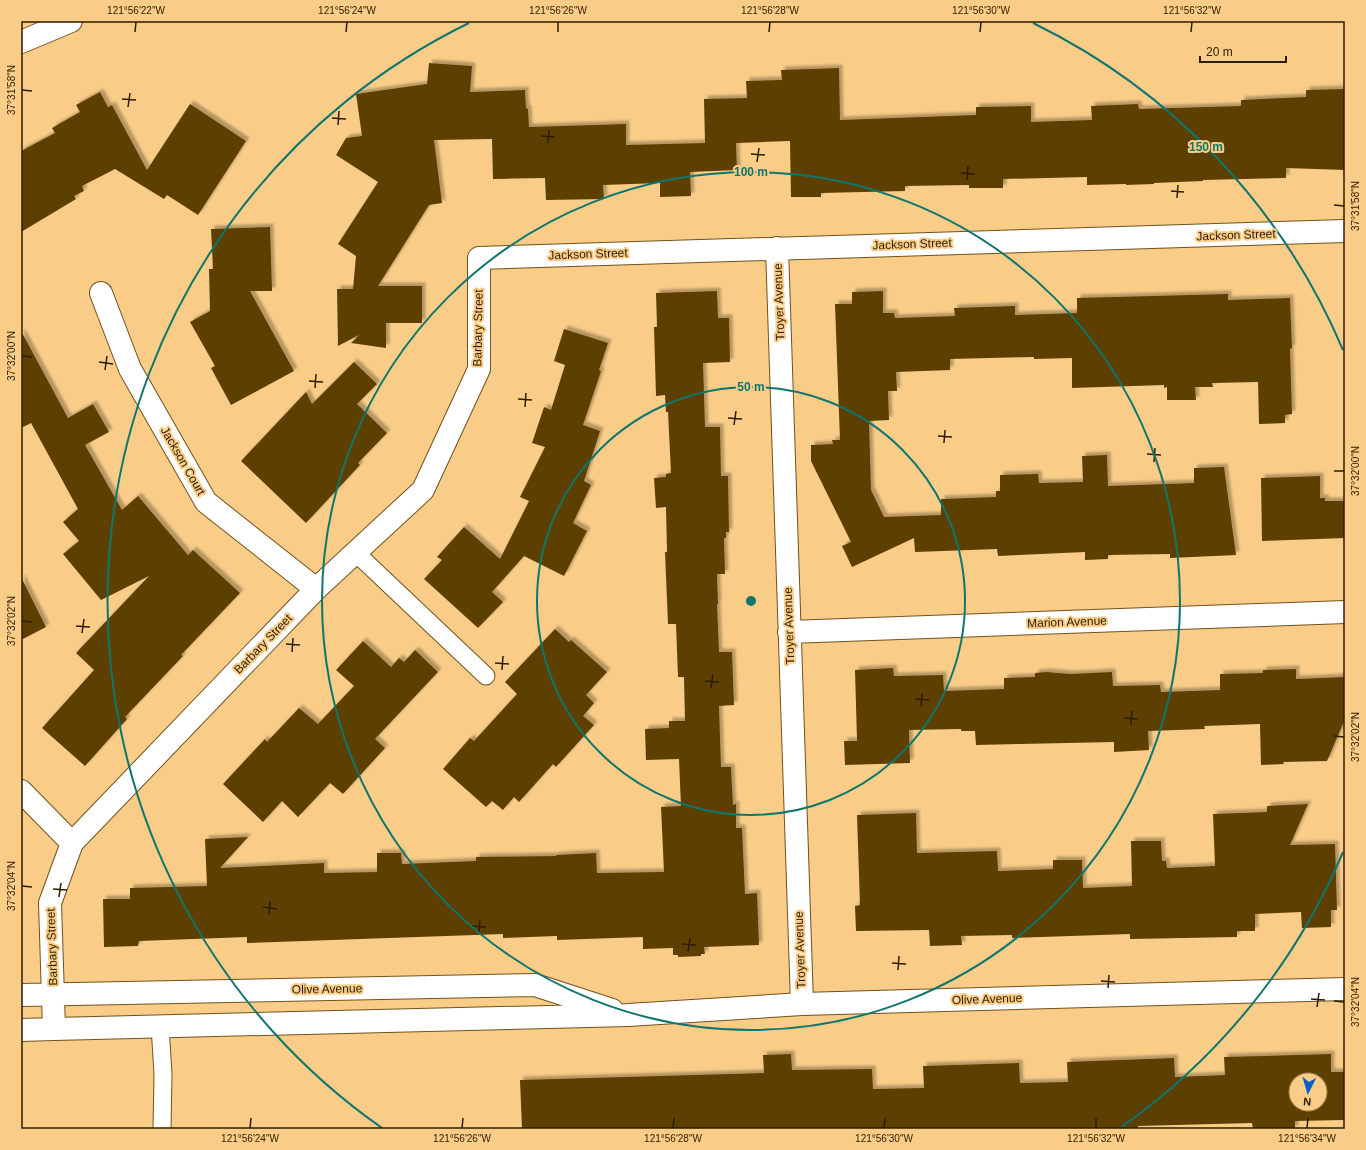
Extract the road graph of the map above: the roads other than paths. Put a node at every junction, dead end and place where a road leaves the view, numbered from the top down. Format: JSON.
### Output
{"nodes":[{"id":1,"x":71,"y":21,"type":"edge"},
{"id":2,"x":21,"y":42,"type":"edge"},
{"id":3,"x":1345,"y":231,"type":"edge"},
{"id":4,"x":777,"y":248,"type":"junction"},
{"id":5,"x":479,"y":258,"type":"joint"},
{"id":6,"x":100,"y":293,"type":"dead end"},
{"id":7,"x":355,"y":552,"type":"junction"},
{"id":8,"x":316,"y":589,"type":"junction"},
{"id":9,"x":1345,"y":612,"type":"edge"},
{"id":10,"x":789,"y":632,"type":"junction"},
{"id":11,"x":486,"y":676,"type":"dead end"},
{"id":12,"x":21,"y":791,"type":"edge"},
{"id":13,"x":72,"y":843,"type":"junction"},
{"id":14,"x":1345,"y":989,"type":"edge"},
{"id":15,"x":54,"y":994,"type":"junction"},
{"id":16,"x":21,"y":995,"type":"edge"},
{"id":17,"x":802,"y":1004,"type":"junction"},
{"id":18,"x":628,"y":1015,"type":"junction"},
{"id":19,"x":160,"y":1026,"type":"junction"},
{"id":20,"x":54,"y":1028,"type":"junction"},
{"id":21,"x":21,"y":1030,"type":"edge"},
{"id":22,"x":162,"y":1129,"type":"edge"}],
"edges":[{"from":1,"to":2,"type":"main road"},
{"from":3,"to":4,"type":"main road","name":"Jackson Street"},
{"from":4,"to":5,"type":"main road","name":"Jackson Street"},
{"from":4,"to":10,"type":"main road","name":"Troyer Avenue"},
{"from":5,"to":7,"type":"main road","name":"Barbary Street"},
{"from":6,"to":8,"type":"main road","name":"Jackson Court"},
{"from":7,"to":8,"type":"main road","name":"Barbary Street"},
{"from":7,"to":11,"type":"lane"},
{"from":8,"to":13,"type":"main road","name":"Barbary Street"},
{"from":9,"to":10,"type":"main road","name":"Marion Avenue"},
{"from":10,"to":17,"type":"main road","name":"Troyer Avenue"},
{"from":12,"to":13,"type":"main road"},
{"from":13,"to":15,"type":"main road","name":"Barbary Street"},
{"from":14,"to":17,"type":"main road","name":"Olive Avenue"},
{"from":15,"to":16,"type":"main road","name":"Olive Avenue"},
{"from":15,"to":18,"type":"main road","name":"Olive Avenue"},
{"from":15,"to":20,"type":"main road","name":"Barbary Street"},
{"from":17,"to":18,"type":"main road","name":"Olive Avenue"},
{"from":18,"to":19,"type":"main road","name":"Olive Avenue"},
{"from":19,"to":20,"type":"main road","name":"Olive Avenue"},
{"from":19,"to":22,"type":"lane"},
{"from":20,"to":21,"type":"main road","name":"Olive Avenue"}]}
